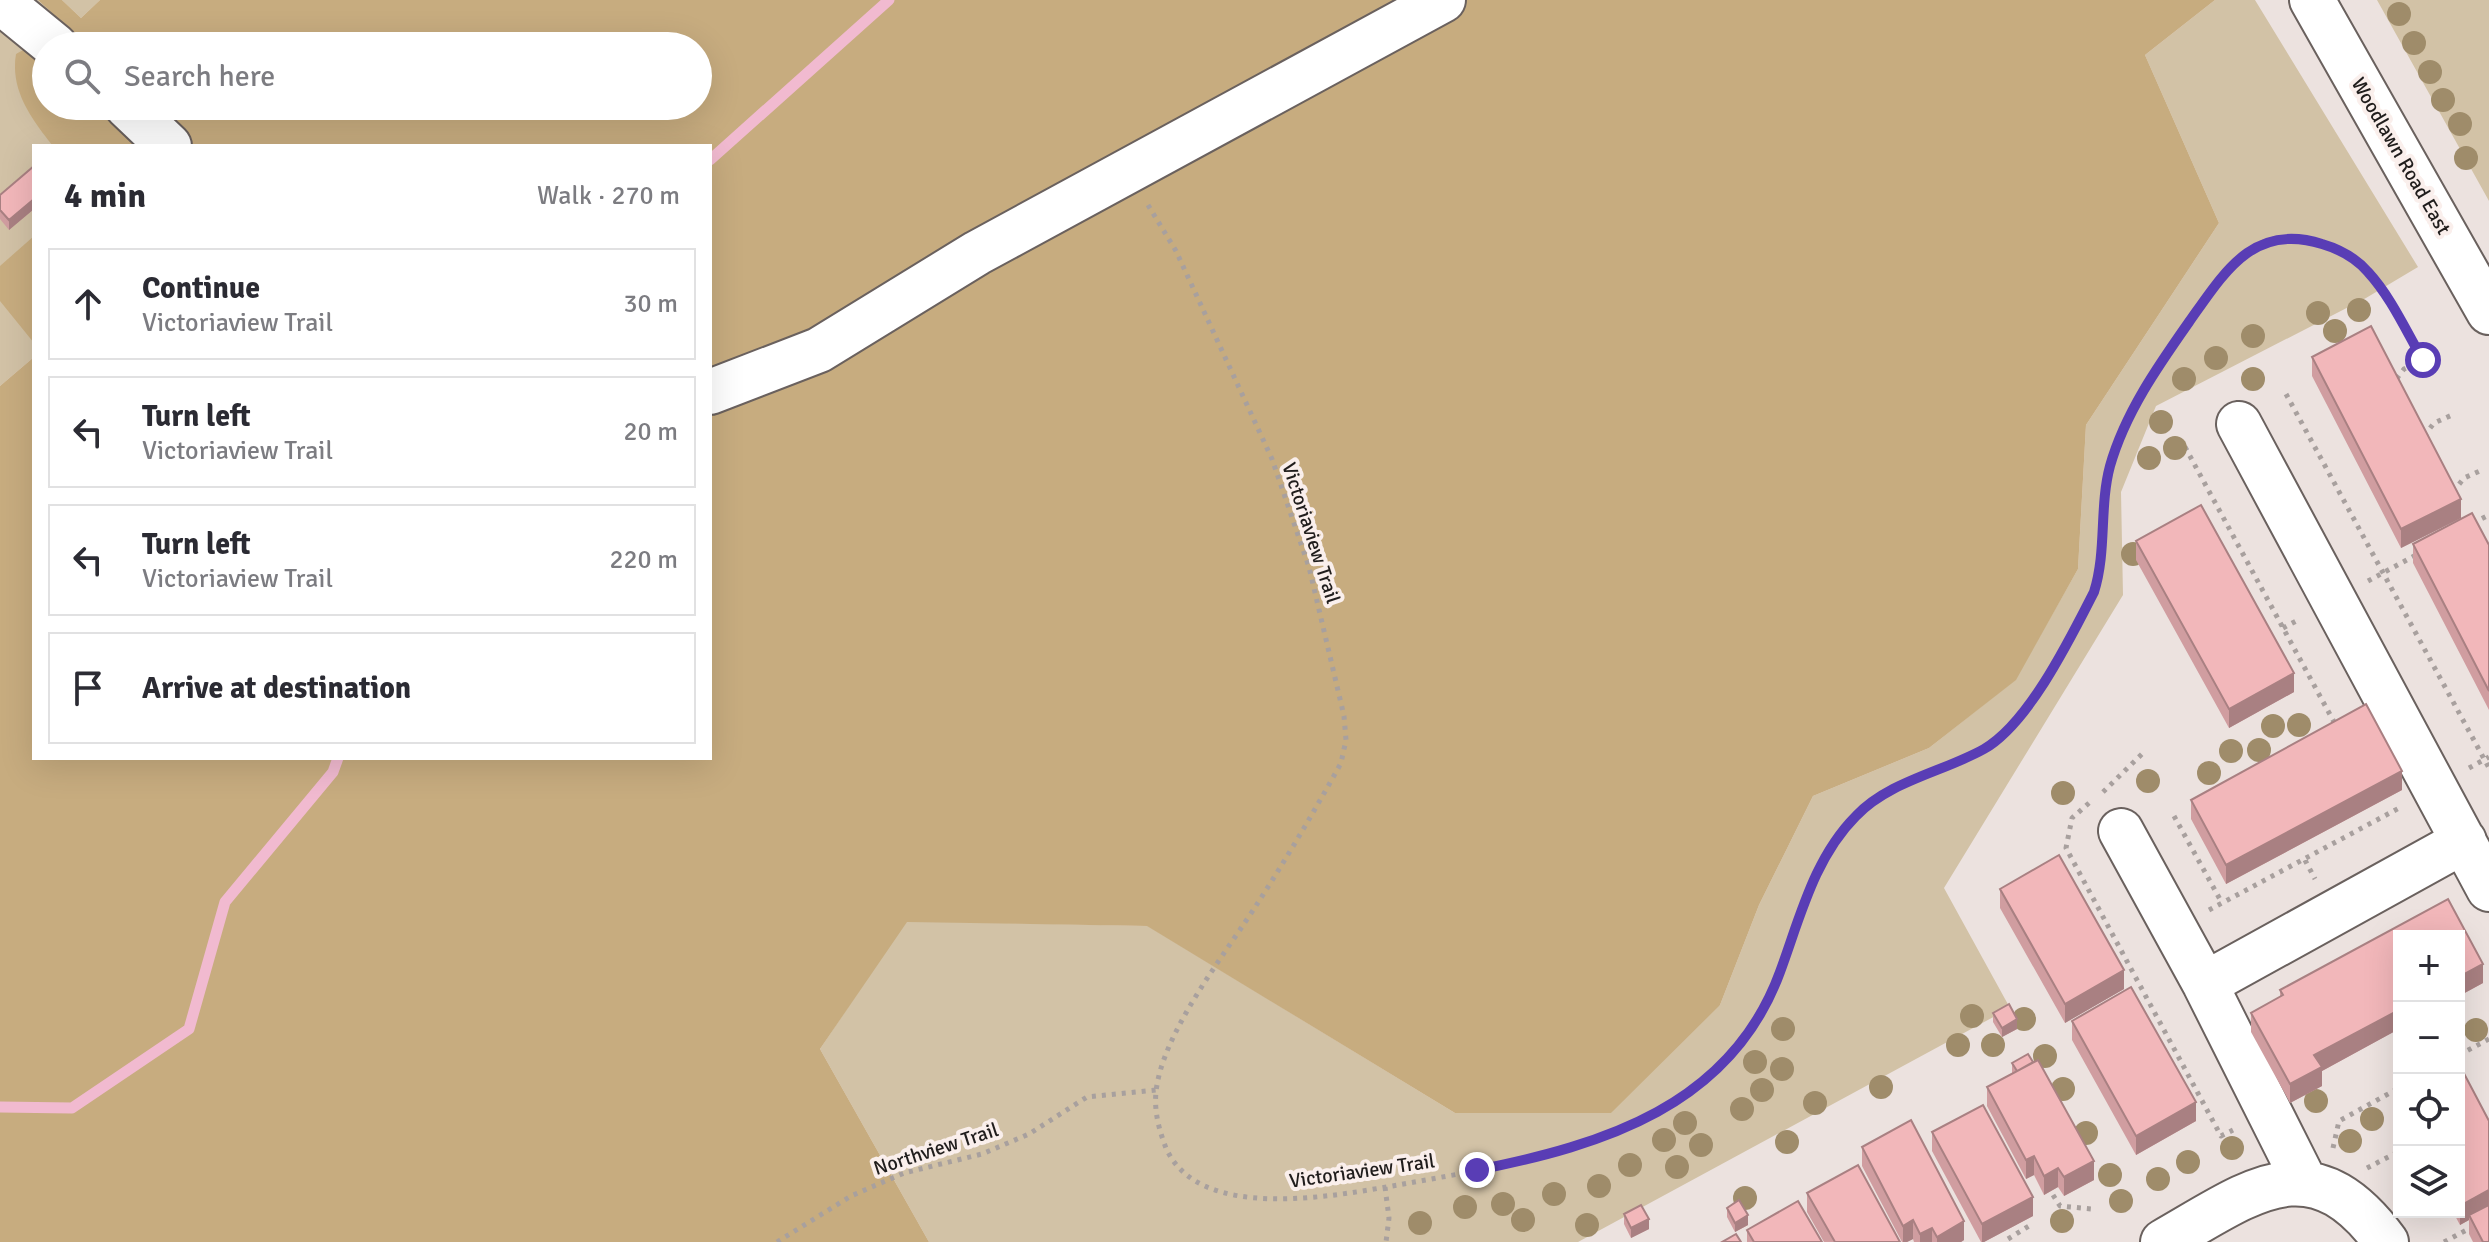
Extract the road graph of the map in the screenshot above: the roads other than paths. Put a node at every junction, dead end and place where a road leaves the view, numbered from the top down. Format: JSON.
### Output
{"nodes":[{"id":1,"x":1443,"y":0,"type":"edge"},
{"id":2,"x":2312,"y":0,"type":"edge"},
{"id":3,"x":0,"y":1,"type":"edge"},
{"id":4,"x":38,"y":32,"type":"edge"},
{"id":5,"x":142,"y":120,"type":"edge"},
{"id":6,"x":167,"y":144,"type":"edge"},
{"id":7,"x":2474,"y":248,"type":"edge"},
{"id":8,"x":2489,"y":312,"type":"edge"},
{"id":9,"x":712,"y":391,"type":"edge"},
{"id":10,"x":2239,"y":424,"type":"dead end"},
{"id":11,"x":2121,"y":831,"type":"dead end"},
{"id":12,"x":2464,"y":841,"type":"junction"},
{"id":13,"x":2489,"y":889,"type":"edge"},
{"id":14,"x":2205,"y":984,"type":"junction"},
{"id":15,"x":2318,"y":1167,"type":"junction"},
{"id":16,"x":2163,"y":1242,"type":"edge"},
{"id":17,"x":2386,"y":1242,"type":"edge"}],
"edges":[{"from":1,"to":9,"type":"street"},
{"from":2,"to":7,"type":"street","name":"Woodlawn Road East"},
{"from":3,"to":4,"type":"street"},
{"from":5,"to":6,"type":"street"},
{"from":7,"to":8,"type":"street","name":"Woodlawn Road East"},
{"from":10,"to":12,"type":"street"},
{"from":11,"to":14,"type":"street"},
{"from":12,"to":13,"type":"street"},
{"from":12,"to":14,"type":"street"},
{"from":14,"to":15,"type":"street"},
{"from":15,"to":16,"type":"street"},
{"from":15,"to":17,"type":"street"}]}
